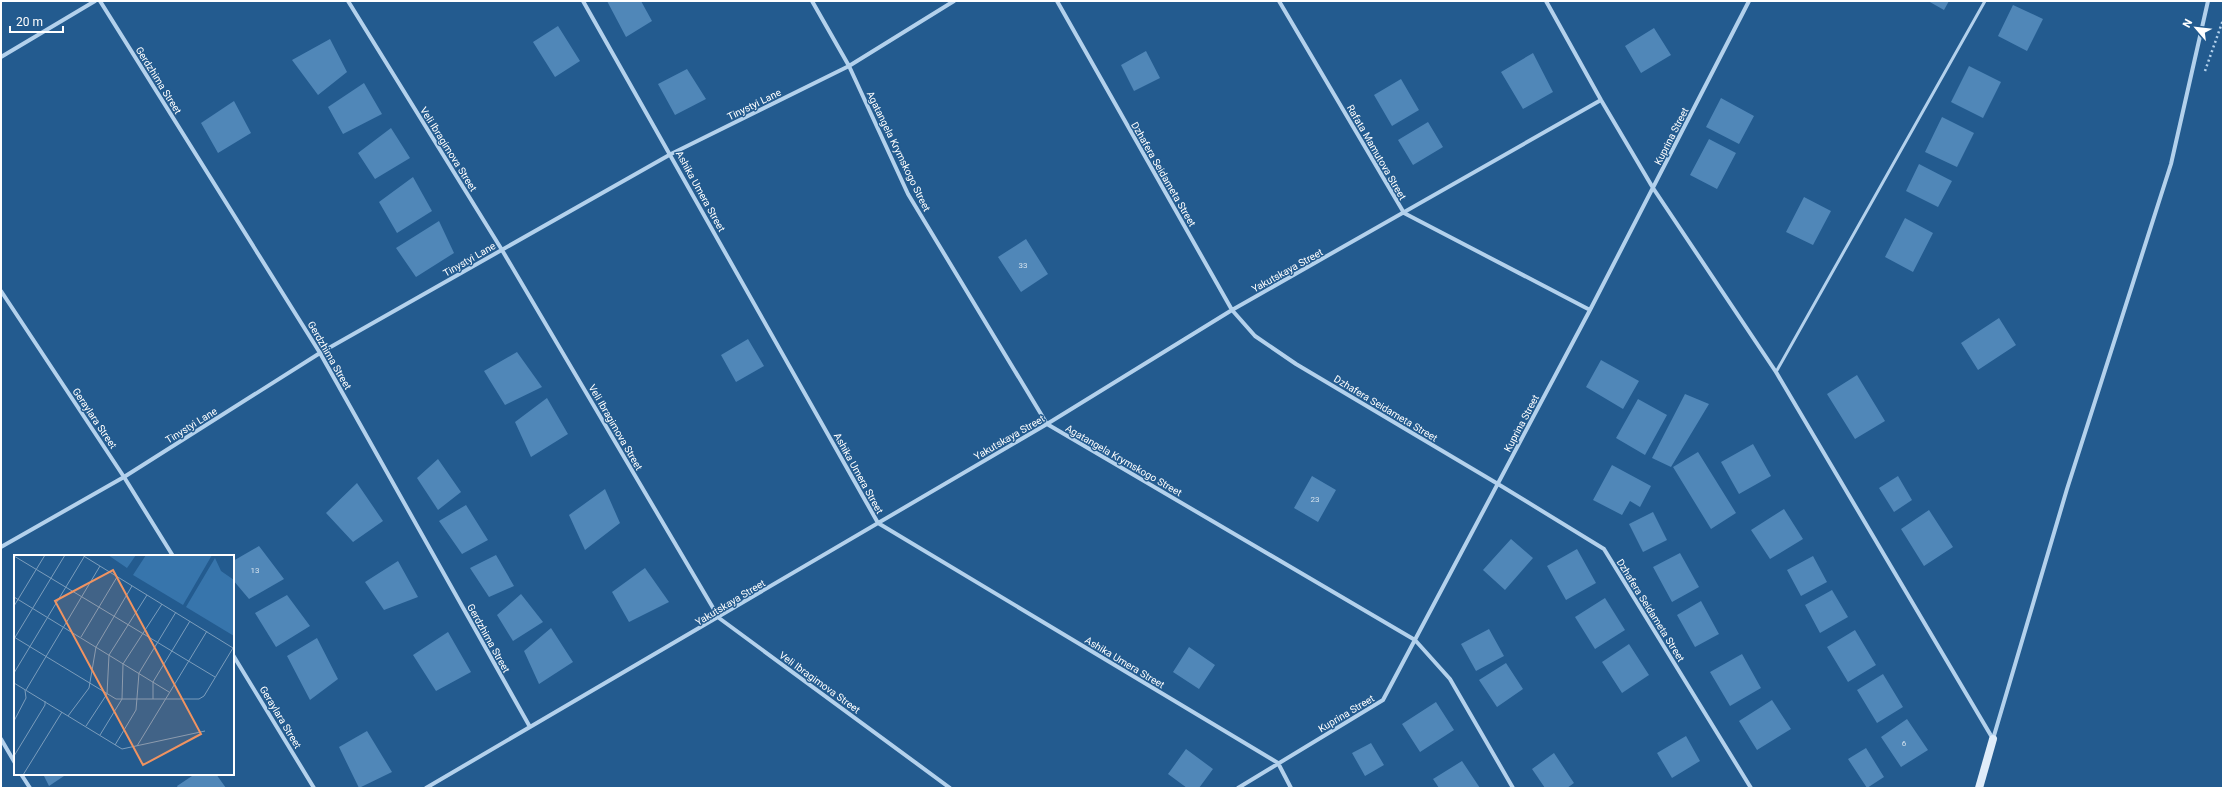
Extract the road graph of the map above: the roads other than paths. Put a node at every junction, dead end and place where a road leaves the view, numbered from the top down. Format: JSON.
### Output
{"nodes":[{"id":1,"x":95,"y":1,"type":"edge"},
{"id":2,"x":100,"y":1,"type":"edge"},
{"id":3,"x":348,"y":1,"type":"edge"},
{"id":4,"x":583,"y":1,"type":"edge"},
{"id":5,"x":812,"y":1,"type":"edge"},
{"id":6,"x":954,"y":1,"type":"edge"},
{"id":7,"x":1057,"y":1,"type":"edge"},
{"id":8,"x":1280,"y":1,"type":"edge"},
{"id":9,"x":1546,"y":1,"type":"edge"},
{"id":10,"x":1749,"y":1,"type":"edge"},
{"id":11,"x":1985,"y":1,"type":"edge"},
{"id":12,"x":2208,"y":1,"type":"edge"},
{"id":13,"x":1,"y":56,"type":"edge"},
{"id":14,"x":849,"y":66,"type":"junction"},
{"id":15,"x":1601,"y":100,"type":"junction"},
{"id":16,"x":671,"y":154,"type":"junction"},
{"id":17,"x":1653,"y":188,"type":"junction"},
{"id":18,"x":1404,"y":213,"type":"junction"},
{"id":19,"x":502,"y":250,"type":"junction"},
{"id":20,"x":1,"y":291,"type":"edge"},
{"id":21,"x":1232,"y":310,"type":"junction"},
{"id":22,"x":1590,"y":310,"type":"junction"},
{"id":23,"x":320,"y":353,"type":"junction"},
{"id":24,"x":1776,"y":372,"type":"junction"},
{"id":25,"x":1047,"y":424,"type":"junction"},
{"id":26,"x":124,"y":477,"type":"junction"},
{"id":27,"x":1498,"y":484,"type":"junction"},
{"id":28,"x":878,"y":523,"type":"junction"},
{"id":29,"x":1,"y":547,"type":"edge"},
{"id":30,"x":172,"y":555,"type":"edge"},
{"id":31,"x":718,"y":618,"type":"junction"},
{"id":32,"x":1415,"y":640,"type":"junction"},
{"id":33,"x":234,"y":657,"type":"edge"},
{"id":34,"x":530,"y":727,"type":"junction"},
{"id":35,"x":1,"y":739,"type":"edge"},
{"id":36,"x":1993,"y":739,"type":"junction"},
{"id":37,"x":14,"y":761,"type":"edge"},
{"id":38,"x":1278,"y":763,"type":"junction"},
{"id":39,"x":22,"y":775,"type":"edge"},
{"id":40,"x":30,"y":788,"type":"edge"},
{"id":41,"x":314,"y":788,"type":"edge"},
{"id":42,"x":426,"y":788,"type":"edge"},
{"id":43,"x":950,"y":788,"type":"edge"},
{"id":44,"x":1238,"y":788,"type":"edge"},
{"id":45,"x":1291,"y":788,"type":"edge"},
{"id":46,"x":1513,"y":788,"type":"edge"},
{"id":47,"x":1751,"y":788,"type":"edge"},
{"id":48,"x":1979,"y":788,"type":"edge"}],
"edges":[{"from":1,"to":13,"type":"street"},
{"from":2,"to":23,"type":"street","name":"Gerdzhima Street"},
{"from":3,"to":19,"type":"street","name":"Veli Ibragimova Street"},
{"from":4,"to":16,"type":"street","name":"Ashika Umera Street"},
{"from":5,"to":14,"type":"street","name":"Agatangela Krymskogo Street"},
{"from":6,"to":14,"type":"street","name":"Tinystyi Lane"},
{"from":7,"to":21,"type":"street","name":"Dzhafera Seidameta Street"},
{"from":8,"to":18,"type":"street","name":"Rafata Mamutova Street"},
{"from":9,"to":15,"type":"street"},
{"from":10,"to":17,"type":"street","name":"Kuprina Street"},
{"from":11,"to":24,"type":"lane"},
{"from":12,"to":36,"type":"street"},
{"from":14,"to":16,"type":"street","name":"Tinystyi Lane"},
{"from":14,"to":25,"type":"street","name":"Agatangela Krymskogo Street"},
{"from":15,"to":17,"type":"street"},
{"from":15,"to":18,"type":"street","name":"Yakutskaya Street"},
{"from":16,"to":19,"type":"street","name":"Tinystyi Lane"},
{"from":16,"to":28,"type":"street","name":"Ashika Umera Street"},
{"from":17,"to":22,"type":"street","name":"Kuprina Street"},
{"from":17,"to":24,"type":"street"},
{"from":18,"to":21,"type":"street","name":"Yakutskaya Street"},
{"from":18,"to":22,"type":"street","name":"Rafata Mamutova Street"},
{"from":19,"to":23,"type":"street","name":"Tinystyi Lane"},
{"from":19,"to":31,"type":"street","name":"Veli Ibragimova Street"},
{"from":20,"to":26,"type":"street","name":"Geraylara Street"},
{"from":21,"to":25,"type":"street","name":"Yakutskaya Street"},
{"from":21,"to":27,"type":"street","name":"Dzhafera Seidameta Street"},
{"from":22,"to":27,"type":"street","name":"Kuprina Street"},
{"from":23,"to":26,"type":"street","name":"Tinystyi Lane"},
{"from":23,"to":34,"type":"street","name":"Gerdzhima Street"},
{"from":24,"to":36,"type":"street"},
{"from":25,"to":28,"type":"street","name":"Yakutskaya Street"},
{"from":25,"to":32,"type":"street","name":"Agatangela Krymskogo Street"},
{"from":26,"to":29,"type":"street","name":"Tinystyi Lane"},
{"from":26,"to":30,"type":"street","name":"Geraylara Street"},
{"from":27,"to":32,"type":"street","name":"Kuprina Street"},
{"from":27,"to":47,"type":"street","name":"Dzhafera Seidameta Street"},
{"from":28,"to":31,"type":"street","name":"Yakutskaya Street"},
{"from":28,"to":38,"type":"street","name":"Ashika Umera Street"},
{"from":31,"to":34,"type":"street","name":"Yakutskaya Street"},
{"from":31,"to":43,"type":"street","name":"Veli Ibragimova Street"},
{"from":32,"to":38,"type":"street","name":"Kuprina Street"},
{"from":32,"to":46,"type":"street","name":"Agatangela Krymskogo Street"},
{"from":33,"to":41,"type":"street","name":"Geraylara Street"},
{"from":34,"to":42,"type":"street","name":"Yakutskaya Street"},
{"from":35,"to":37,"type":"street"},
{"from":36,"to":48,"type":"street"},
{"from":38,"to":44,"type":"street","name":"Kuprina Street"},
{"from":38,"to":45,"type":"street"},
{"from":39,"to":40,"type":"street"}]}
